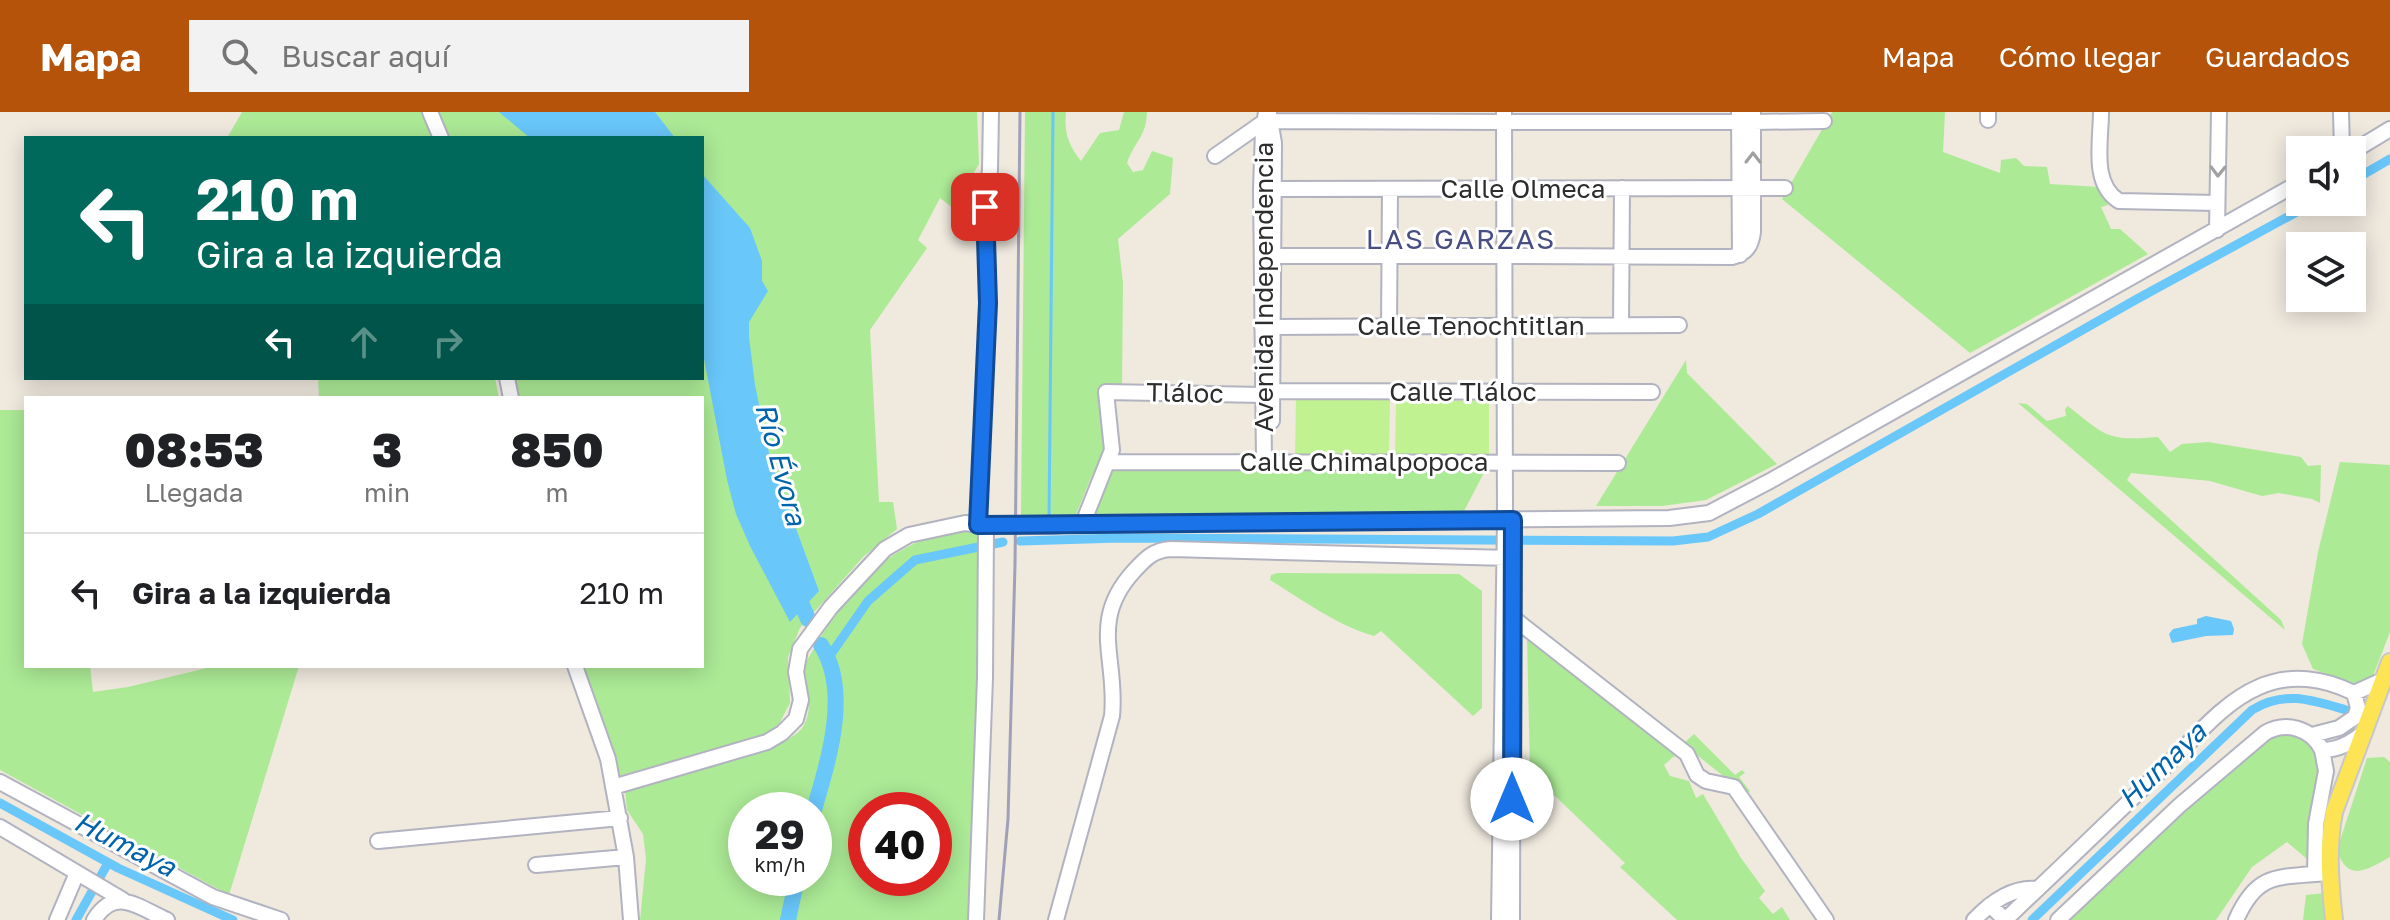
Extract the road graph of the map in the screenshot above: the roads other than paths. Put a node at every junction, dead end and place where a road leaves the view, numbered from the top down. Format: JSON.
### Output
{"nodes":[{"id":1,"x":430,"y":112,"type":"edge"},
{"id":2,"x":991,"y":112,"type":"edge"},
{"id":3,"x":2101,"y":112,"type":"edge"},
{"id":4,"x":2219,"y":112,"type":"edge"},
{"id":5,"x":2341,"y":112,"type":"edge"},
{"id":6,"x":1268,"y":117,"type":"edge"},
{"id":7,"x":1509,"y":117,"type":"edge"},
{"id":8,"x":1746,"y":117,"type":"edge"},
{"id":9,"x":1824,"y":121,"type":"dead end"},
{"id":10,"x":2390,"y":129,"type":"edge"},
{"id":11,"x":440,"y":136,"type":"edge"},
{"id":12,"x":2342,"y":136,"type":"edge"},
{"id":13,"x":2366,"y":144,"type":"edge"},
{"id":14,"x":1215,"y":156,"type":"dead end"},
{"id":15,"x":1622,"y":188,"type":"junction"},
{"id":16,"x":1785,"y":188,"type":"dead end"},
{"id":17,"x":1267,"y":189,"type":"junction"},
{"id":18,"x":1390,"y":189,"type":"junction"},
{"id":19,"x":1508,"y":189,"type":"junction"},
{"id":20,"x":1746,"y":189,"type":"junction"},
{"id":21,"x":2286,"y":190,"type":"edge"},
{"id":22,"x":2217,"y":203,"type":"junction"},
{"id":23,"x":2217,"y":230,"type":"junction"},
{"id":24,"x":1273,"y":256,"type":"junction"},
{"id":25,"x":1389,"y":256,"type":"junction"},
{"id":26,"x":1508,"y":256,"type":"junction"},
{"id":27,"x":1622,"y":256,"type":"junction"},
{"id":28,"x":1621,"y":325,"type":"junction"},
{"id":29,"x":1679,"y":325,"type":"dead end"},
{"id":30,"x":1508,"y":326,"type":"junction"},
{"id":31,"x":1268,"y":327,"type":"junction"},
{"id":32,"x":1389,"y":327,"type":"junction"},
{"id":33,"x":1652,"y":392,"type":"dead end"},
{"id":34,"x":1268,"y":393,"type":"junction"},
{"id":35,"x":1508,"y":393,"type":"junction"},
{"id":36,"x":1268,"y":461,"type":"junction"},
{"id":37,"x":1109,"y":462,"type":"junction"},
{"id":38,"x":1508,"y":463,"type":"junction"},
{"id":39,"x":1618,"y":463,"type":"dead end"},
{"id":40,"x":1083,"y":523,"type":"junction"},
{"id":41,"x":1509,"y":524,"type":"junction"},
{"id":42,"x":982,"y":526,"type":"junction"},
{"id":43,"x":1508,"y":554,"type":"junction"},
{"id":44,"x":1512,"y":617,"type":"junction"},
{"id":45,"x":2390,"y":662,"type":"edge"},
{"id":46,"x":576,"y":668,"type":"edge"},
{"id":47,"x":2383,"y":680,"type":"junction"},
{"id":48,"x":2354,"y":693,"type":"junction"},
{"id":49,"x":2365,"y":732,"type":"junction"},
{"id":50,"x":2312,"y":735,"type":"junction"},
{"id":51,"x":2322,"y":750,"type":"junction"},
{"id":52,"x":0,"y":782,"type":"edge"},
{"id":53,"x":613,"y":787,"type":"junction"},
{"id":54,"x":620,"y":818,"type":"junction"},
{"id":55,"x":0,"y":827,"type":"edge"},
{"id":56,"x":378,"y":841,"type":"dead end"},
{"id":57,"x":626,"y":857,"type":"junction"},
{"id":58,"x":536,"y":865,"type":"dead end"},
{"id":59,"x":2322,"y":874,"type":"junction"},
{"id":60,"x":82,"y":876,"type":"junction"},
{"id":61,"x":2038,"y":889,"type":"junction"},
{"id":62,"x":123,"y":900,"type":"junction"},
{"id":63,"x":1990,"y":905,"type":"junction"},
{"id":64,"x":57,"y":920,"type":"edge"},
{"id":65,"x":94,"y":920,"type":"edge"},
{"id":66,"x":167,"y":920,"type":"edge"},
{"id":67,"x":281,"y":920,"type":"edge"},
{"id":68,"x":631,"y":920,"type":"edge"},
{"id":69,"x":976,"y":920,"type":"edge"},
{"id":70,"x":1056,"y":920,"type":"edge"},
{"id":71,"x":1499,"y":920,"type":"edge"},
{"id":72,"x":1512,"y":920,"type":"edge"},
{"id":73,"x":1826,"y":920,"type":"edge"},
{"id":74,"x":1974,"y":920,"type":"edge"},
{"id":75,"x":2058,"y":920,"type":"edge"},
{"id":76,"x":2236,"y":920,"type":"edge"},
{"id":77,"x":2334,"y":920,"type":"edge"}],
"edges":[{"from":1,"to":11,"type":"street"},
{"from":2,"to":42,"type":"street"},
{"from":3,"to":22,"type":"street"},
{"from":4,"to":22,"type":"street","one_way":true},
{"from":5,"to":12,"type":"street"},
{"from":6,"to":7,"type":"street"},
{"from":6,"to":14,"type":"street"},
{"from":6,"to":17,"type":"street","name":"Avenida Independencia"},
{"from":7,"to":8,"type":"street"},
{"from":7,"to":19,"type":"street"},
{"from":8,"to":9,"type":"street"},
{"from":8,"to":20,"type":"street"},
{"from":10,"to":13,"type":"street"},
{"from":15,"to":19,"type":"street","name":"Calle Olmeca"},
{"from":15,"to":20,"type":"street","name":"Calle Olmeca"},
{"from":15,"to":27,"type":"street"},
{"from":16,"to":20,"type":"street","name":"Calle Olmeca"},
{"from":17,"to":18,"type":"street","name":"Calle Olmeca"},
{"from":17,"to":24,"type":"street","name":"Avenida Independencia"},
{"from":17,"to":31,"type":"street","name":"Avenida Independencia"},
{"from":18,"to":19,"type":"street","name":"Calle Olmeca"},
{"from":18,"to":25,"type":"street"},
{"from":19,"to":26,"type":"street"},
{"from":20,"to":27,"type":"street"},
{"from":21,"to":23,"type":"street"},
{"from":22,"to":23,"type":"street"},
{"from":23,"to":41,"type":"street"},
{"from":24,"to":25,"type":"street"},
{"from":24,"to":31,"type":"street","name":"Avenida Independencia"},
{"from":25,"to":26,"type":"street"},
{"from":25,"to":32,"type":"street"},
{"from":26,"to":27,"type":"street"},
{"from":26,"to":30,"type":"street"},
{"from":27,"to":28,"type":"street"},
{"from":28,"to":29,"type":"street","name":"Calle Tenochtitlan"},
{"from":28,"to":30,"type":"street","name":"Calle Tenochtitlan"},
{"from":30,"to":32,"type":"street","name":"Calle Tenochtitlan"},
{"from":30,"to":35,"type":"street"},
{"from":31,"to":32,"type":"street","name":"Calle Tenochtitlan"},
{"from":31,"to":34,"type":"street","name":"Avenida Independencia"},
{"from":33,"to":35,"type":"street","name":"Calle Tláloc"},
{"from":34,"to":35,"type":"street","name":"Calle Tláloc"},
{"from":34,"to":36,"type":"street","name":"Avenida Independencia"},
{"from":34,"to":37,"type":"street","name":"Tláloc"},
{"from":35,"to":38,"type":"street"},
{"from":36,"to":37,"type":"street","name":"Calle Chimalpopoca"},
{"from":36,"to":38,"type":"street","name":"Calle Chimalpopoca"},
{"from":37,"to":40,"type":"street"},
{"from":38,"to":39,"type":"street","name":"Calle Chimalpopoca"},
{"from":38,"to":41,"type":"street"},
{"from":40,"to":41,"type":"street"},
{"from":40,"to":42,"type":"street"},
{"from":41,"to":43,"type":"street"},
{"from":42,"to":53,"type":"street"},
{"from":42,"to":69,"type":"street"},
{"from":43,"to":44,"type":"street"},
{"from":43,"to":70,"type":"street"},
{"from":43,"to":71,"type":"street"},
{"from":44,"to":72,"type":"street"},
{"from":44,"to":73,"type":"street"},
{"from":45,"to":47,"type":"main road"},
{"from":46,"to":53,"type":"street"},
{"from":47,"to":48,"type":"street"},
{"from":47,"to":49,"type":"main road"},
{"from":48,"to":50,"type":"street"},
{"from":48,"to":61,"type":"street"},
{"from":49,"to":51,"type":"street"},
{"from":49,"to":59,"type":"main road"},
{"from":50,"to":51,"type":"street"},
{"from":50,"to":75,"type":"street"},
{"from":51,"to":59,"type":"street"},
{"from":52,"to":67,"type":"street"},
{"from":53,"to":54,"type":"street"},
{"from":54,"to":56,"type":"street"},
{"from":54,"to":57,"type":"street"},
{"from":55,"to":60,"type":"street"},
{"from":57,"to":58,"type":"street"},
{"from":57,"to":68,"type":"street"},
{"from":59,"to":76,"type":"street"},
{"from":59,"to":77,"type":"main road"},
{"from":60,"to":62,"type":"street"},
{"from":60,"to":64,"type":"street"},
{"from":61,"to":63,"type":"street"},
{"from":61,"to":63,"type":"street"},
{"from":62,"to":65,"type":"street"},
{"from":62,"to":66,"type":"street"},
{"from":63,"to":74,"type":"street"}]}
